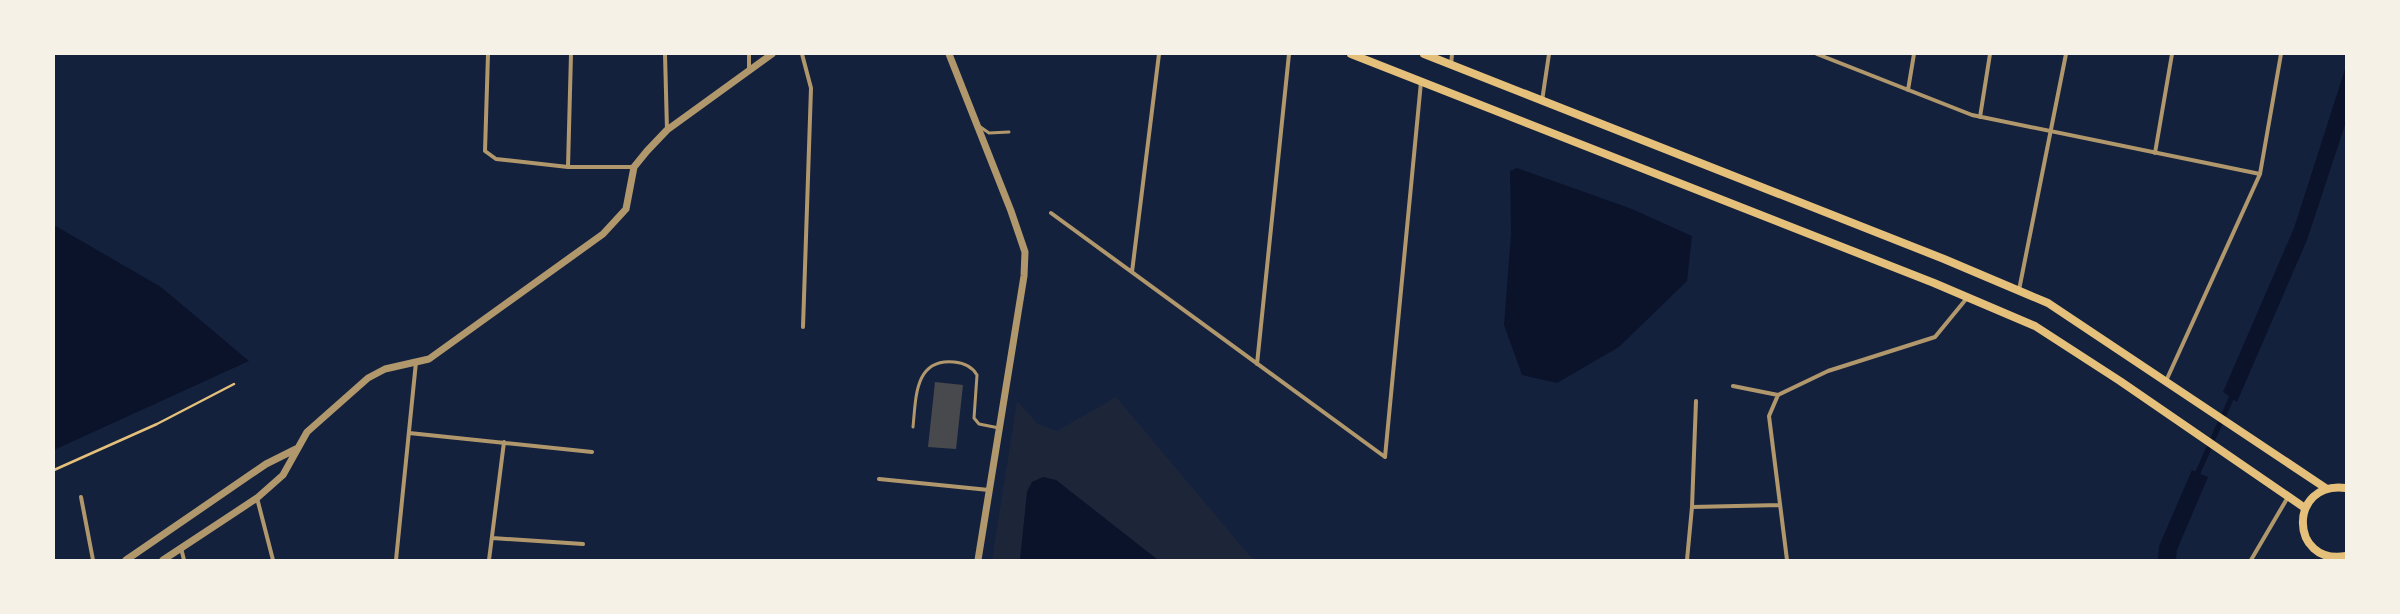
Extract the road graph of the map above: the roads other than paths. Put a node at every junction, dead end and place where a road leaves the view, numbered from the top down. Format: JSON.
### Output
{"nodes":[{"id":1,"x":488,"y":54,"type":"edge"},
{"id":2,"x":570,"y":54,"type":"edge"},
{"id":3,"x":665,"y":54,"type":"edge"},
{"id":4,"x":749,"y":54,"type":"edge"},
{"id":5,"x":772,"y":54,"type":"edge"},
{"id":6,"x":802,"y":54,"type":"edge"},
{"id":7,"x":949,"y":54,"type":"edge"},
{"id":8,"x":1159,"y":54,"type":"edge"},
{"id":9,"x":1289,"y":54,"type":"edge"},
{"id":10,"x":1351,"y":54,"type":"edge"},
{"id":11,"x":1424,"y":54,"type":"edge"},
{"id":12,"x":1452,"y":54,"type":"edge"},
{"id":13,"x":1549,"y":54,"type":"edge"},
{"id":14,"x":1817,"y":54,"type":"edge"},
{"id":15,"x":1914,"y":54,"type":"edge"},
{"id":16,"x":1990,"y":54,"type":"edge"},
{"id":17,"x":2066,"y":54,"type":"edge"},
{"id":18,"x":2172,"y":54,"type":"edge"},
{"id":19,"x":2281,"y":54,"type":"edge"},
{"id":20,"x":1823,"y":55,"type":"edge"},
{"id":21,"x":1451,"y":65,"type":"junction"},
{"id":22,"x":749,"y":69,"type":"junction"},
{"id":23,"x":1421,"y":82,"type":"junction"},
{"id":24,"x":1908,"y":90,"type":"junction"},
{"id":25,"x":1542,"y":101,"type":"junction"},
{"id":26,"x":1980,"y":117,"type":"junction"},
{"id":27,"x":976,"y":124,"type":"junction"},
{"id":28,"x":667,"y":130,"type":"junction"},
{"id":29,"x":2052,"y":131,"type":"junction"},
{"id":30,"x":1009,"y":132,"type":"dead end"},
{"id":31,"x":2155,"y":152,"type":"junction"},
{"id":32,"x":634,"y":166,"type":"junction"},
{"id":33,"x":568,"y":167,"type":"junction"},
{"id":34,"x":2260,"y":174,"type":"junction"},
{"id":35,"x":1051,"y":213,"type":"dead end"},
{"id":36,"x":1132,"y":272,"type":"junction"},
{"id":37,"x":2018,"y":290,"type":"junction"},
{"id":38,"x":1967,"y":298,"type":"junction"},
{"id":39,"x":803,"y":327,"type":"dead end"},
{"id":40,"x":416,"y":362,"type":"junction"},
{"id":41,"x":1257,"y":364,"type":"junction"},
{"id":42,"x":2166,"y":381,"type":"junction"},
{"id":43,"x":1733,"y":386,"type":"dead end"},
{"id":44,"x":1778,"y":395,"type":"junction"},
{"id":45,"x":1696,"y":401,"type":"dead end"},
{"id":46,"x":913,"y":427,"type":"dead end"},
{"id":47,"x":999,"y":428,"type":"junction"},
{"id":48,"x":409,"y":433,"type":"junction"},
{"id":49,"x":504,"y":442,"type":"junction"},
{"id":50,"x":296,"y":449,"type":"junction"},
{"id":51,"x":592,"y":452,"type":"dead end"},
{"id":52,"x":879,"y":479,"type":"dead end"},
{"id":53,"x":2346,"y":488,"type":"edge"},
{"id":54,"x":2327,"y":489,"type":"junction"},
{"id":55,"x":989,"y":490,"type":"junction"},
{"id":56,"x":81,"y":497,"type":"dead end"},
{"id":57,"x":2288,"y":497,"type":"junction"},
{"id":58,"x":257,"y":498,"type":"junction"},
{"id":59,"x":1780,"y":505,"type":"junction"},
{"id":60,"x":1692,"y":507,"type":"junction"},
{"id":61,"x":2305,"y":508,"type":"junction"},
{"id":62,"x":492,"y":538,"type":"junction"},
{"id":63,"x":582,"y":544,"type":"dead end"},
{"id":64,"x":181,"y":547,"type":"junction"},
{"id":65,"x":2346,"y":556,"type":"edge"},
{"id":66,"x":2338,"y":559,"type":"edge"},
{"id":67,"x":93,"y":560,"type":"edge"},
{"id":68,"x":126,"y":560,"type":"edge"},
{"id":69,"x":163,"y":560,"type":"edge"},
{"id":70,"x":184,"y":560,"type":"edge"},
{"id":71,"x":273,"y":560,"type":"edge"},
{"id":72,"x":396,"y":560,"type":"edge"},
{"id":73,"x":489,"y":560,"type":"edge"},
{"id":74,"x":978,"y":560,"type":"edge"},
{"id":75,"x":1687,"y":560,"type":"edge"},
{"id":76,"x":1787,"y":560,"type":"edge"},
{"id":77,"x":2251,"y":560,"type":"edge"}],
"edges":[{"from":1,"to":33,"type":"street"},
{"from":2,"to":33,"type":"street"},
{"from":3,"to":28,"type":"street"},
{"from":4,"to":22,"type":"street"},
{"from":5,"to":22,"type":"street"},
{"from":6,"to":39,"type":"street"},
{"from":7,"to":27,"type":"street"},
{"from":8,"to":36,"type":"street"},
{"from":9,"to":41,"type":"street"},
{"from":10,"to":23,"type":"main road"},
{"from":11,"to":21,"type":"main road"},
{"from":12,"to":21,"type":"street"},
{"from":13,"to":25,"type":"street"},
{"from":14,"to":20,"type":"street"},
{"from":15,"to":24,"type":"street"},
{"from":16,"to":26,"type":"street"},
{"from":17,"to":29,"type":"street"},
{"from":18,"to":31,"type":"street"},
{"from":19,"to":34,"type":"street"},
{"from":20,"to":24,"type":"street"},
{"from":21,"to":25,"type":"main road"},
{"from":22,"to":28,"type":"street"},
{"from":23,"to":38,"type":"main road"},
{"from":23,"to":41,"type":"street"},
{"from":24,"to":26,"type":"street"},
{"from":25,"to":37,"type":"main road"},
{"from":26,"to":29,"type":"street"},
{"from":27,"to":30,"type":"lane"},
{"from":27,"to":47,"type":"street"},
{"from":28,"to":32,"type":"street"},
{"from":29,"to":31,"type":"street"},
{"from":29,"to":37,"type":"street"},
{"from":31,"to":34,"type":"street"},
{"from":32,"to":33,"type":"street"},
{"from":32,"to":40,"type":"street"},
{"from":34,"to":42,"type":"street"},
{"from":35,"to":36,"type":"street"},
{"from":36,"to":41,"type":"street"},
{"from":37,"to":42,"type":"main road"},
{"from":38,"to":44,"type":"street"},
{"from":38,"to":57,"type":"main road"},
{"from":40,"to":48,"type":"street"},
{"from":40,"to":50,"type":"street"},
{"from":42,"to":54,"type":"main road"},
{"from":43,"to":44,"type":"street"},
{"from":44,"to":59,"type":"street"},
{"from":45,"to":60,"type":"street"},
{"from":46,"to":47,"type":"lane"},
{"from":47,"to":55,"type":"street"},
{"from":48,"to":49,"type":"street"},
{"from":48,"to":72,"type":"street"},
{"from":49,"to":51,"type":"street"},
{"from":49,"to":62,"type":"street"},
{"from":50,"to":58,"type":"street"},
{"from":50,"to":68,"type":"street"},
{"from":52,"to":55,"type":"street"},
{"from":53,"to":54,"type":"main road"},
{"from":54,"to":61,"type":"main road"},
{"from":55,"to":74,"type":"street"},
{"from":56,"to":67,"type":"street"},
{"from":57,"to":61,"type":"main road"},
{"from":57,"to":77,"type":"street"},
{"from":58,"to":64,"type":"street"},
{"from":58,"to":71,"type":"street"},
{"from":59,"to":60,"type":"street"},
{"from":59,"to":76,"type":"street"},
{"from":60,"to":75,"type":"street"},
{"from":61,"to":66,"type":"main road"},
{"from":62,"to":63,"type":"street"},
{"from":62,"to":73,"type":"street"},
{"from":64,"to":69,"type":"street"},
{"from":64,"to":70,"type":"street"},
{"from":65,"to":66,"type":"main road"}]}
